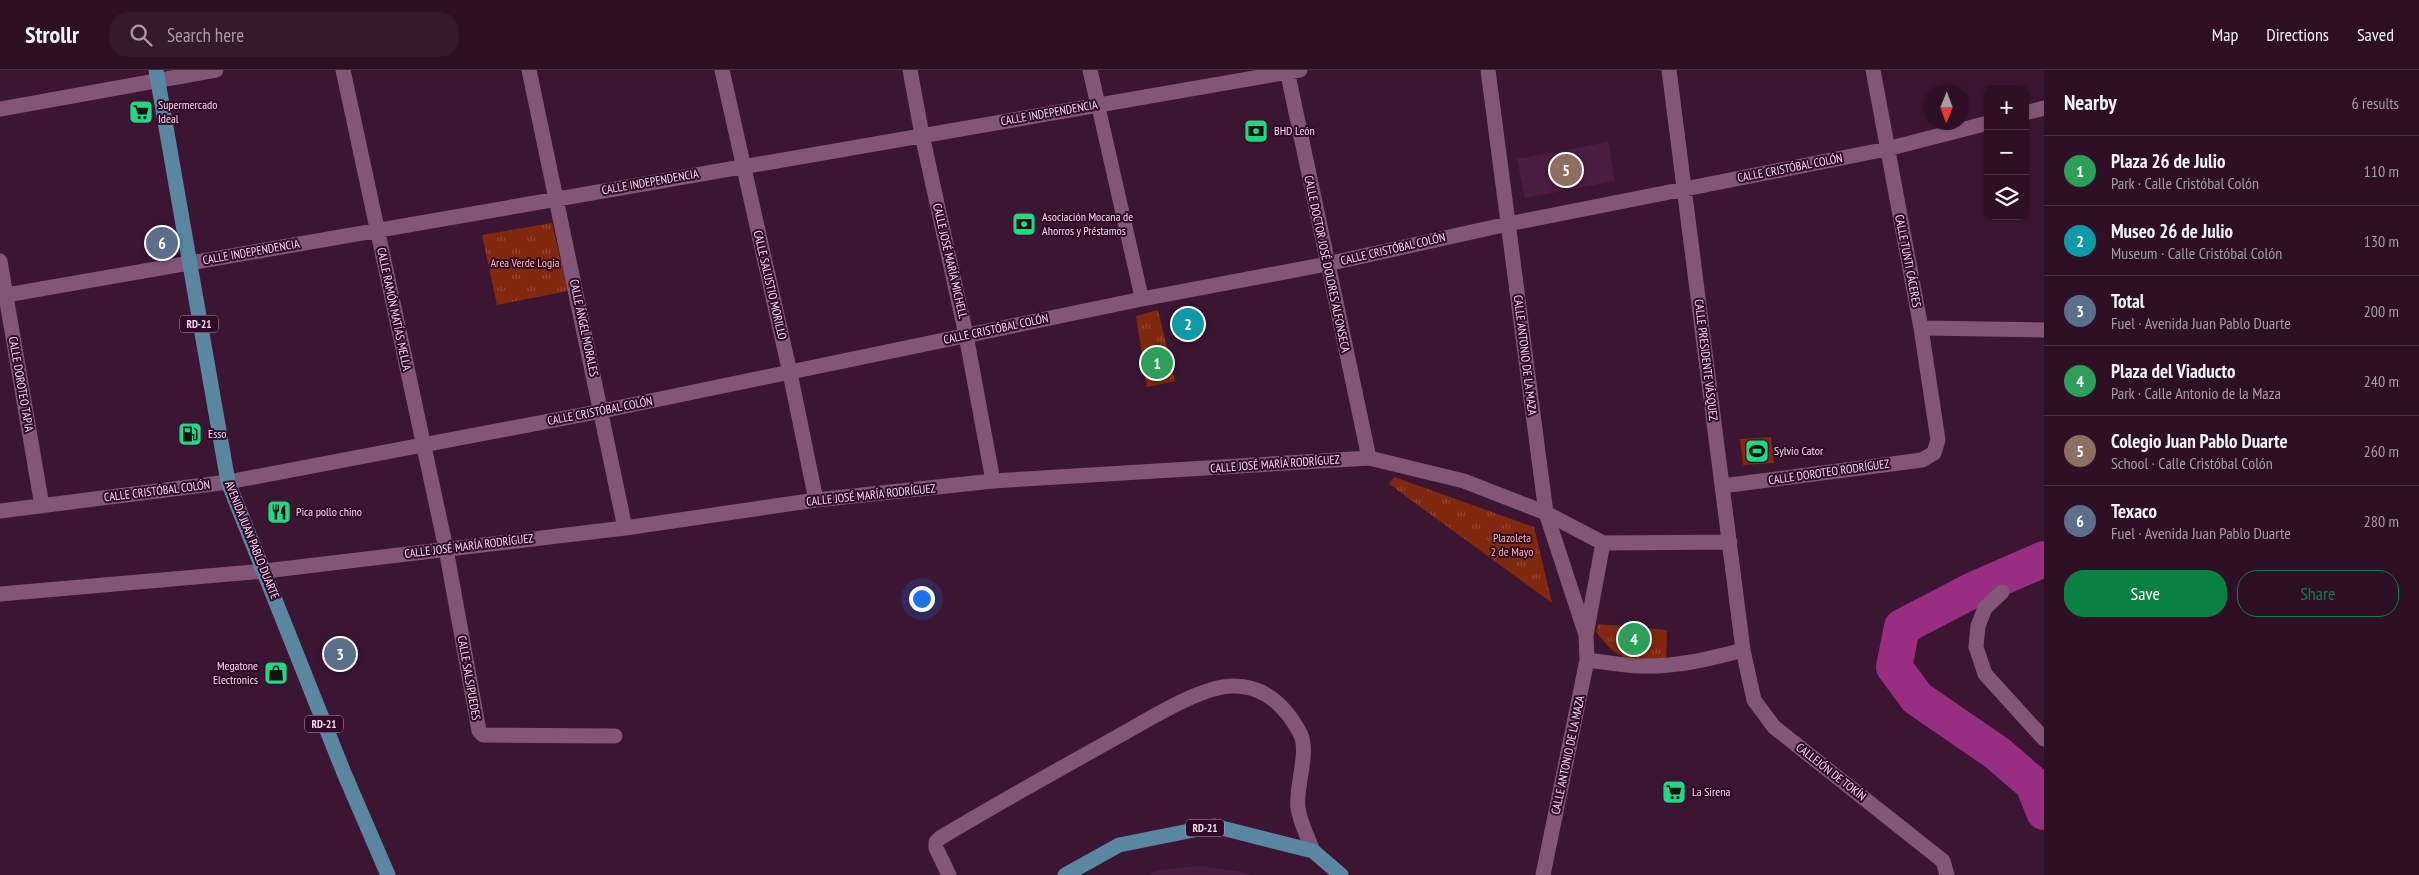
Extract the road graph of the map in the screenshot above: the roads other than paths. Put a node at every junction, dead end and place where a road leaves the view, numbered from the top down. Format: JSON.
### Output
{"nodes":[{"id":1,"x":216,"y":70,"type":"edge"},
{"id":2,"x":343,"y":70,"type":"edge"},
{"id":3,"x":529,"y":70,"type":"edge"},
{"id":4,"x":722,"y":70,"type":"edge"},
{"id":5,"x":910,"y":70,"type":"edge"},
{"id":6,"x":1090,"y":70,"type":"edge"},
{"id":7,"x":1488,"y":70,"type":"edge"},
{"id":8,"x":1669,"y":70,"type":"edge"},
{"id":9,"x":1873,"y":70,"type":"edge"},
{"id":10,"x":1291,"y":71,"type":"edge"},
{"id":11,"x":157,"y":75,"type":"edge"},
{"id":12,"x":1098,"y":104,"type":"junction"},
{"id":13,"x":2044,"y":108,"type":"edge"},
{"id":14,"x":0,"y":109,"type":"edge"},
{"id":15,"x":2029,"y":112,"type":"edge"},
{"id":16,"x":1984,"y":123,"type":"edge"},
{"id":17,"x":922,"y":135,"type":"junction"},
{"id":18,"x":1887,"y":149,"type":"junction"},
{"id":19,"x":743,"y":166,"type":"junction"},
{"id":20,"x":1685,"y":190,"type":"junction"},
{"id":21,"x":556,"y":199,"type":"junction"},
{"id":22,"x":1508,"y":224,"type":"junction"},
{"id":23,"x":377,"y":231,"type":"junction"},
{"id":24,"x":0,"y":261,"type":"edge"},
{"id":25,"x":189,"y":263,"type":"junction"},
{"id":26,"x":1327,"y":264,"type":"junction"},
{"id":27,"x":3,"y":296,"type":"edge"},
{"id":28,"x":1142,"y":299,"type":"junction"},
{"id":29,"x":1921,"y":328,"type":"junction"},
{"id":30,"x":2044,"y":330,"type":"edge"},
{"id":31,"x":966,"y":335,"type":"junction"},
{"id":32,"x":790,"y":373,"type":"junction"},
{"id":33,"x":602,"y":411,"type":"junction"},
{"id":34,"x":423,"y":444,"type":"junction"},
{"id":35,"x":1934,"y":453,"type":"joint"},
{"id":36,"x":1369,"y":458,"type":"junction"},
{"id":37,"x":993,"y":481,"type":"junction"},
{"id":38,"x":228,"y":482,"type":"junction"},
{"id":39,"x":1722,"y":486,"type":"junction"},
{"id":40,"x":816,"y":500,"type":"junction"},
{"id":41,"x":42,"y":506,"type":"junction"},
{"id":42,"x":0,"y":511,"type":"edge"},
{"id":43,"x":1546,"y":513,"type":"junction"},
{"id":44,"x":625,"y":528,"type":"junction"},
{"id":45,"x":1730,"y":542,"type":"junction"},
{"id":46,"x":1603,"y":543,"type":"junction"},
{"id":47,"x":446,"y":549,"type":"junction"},
{"id":48,"x":265,"y":571,"type":"junction"},
{"id":49,"x":2002,"y":592,"type":"dead end"},
{"id":50,"x":0,"y":594,"type":"edge"},
{"id":51,"x":1586,"y":635,"type":"junction"},
{"id":52,"x":1744,"y":650,"type":"junction"},
{"id":53,"x":1588,"y":660,"type":"junction"},
{"id":54,"x":614,"y":736,"type":"dead end"},
{"id":55,"x":2044,"y":740,"type":"edge"},
{"id":56,"x":1313,"y":851,"type":"junction"},
{"id":57,"x":388,"y":875,"type":"edge"},
{"id":58,"x":949,"y":875,"type":"edge"},
{"id":59,"x":1065,"y":875,"type":"edge"},
{"id":60,"x":1341,"y":875,"type":"edge"},
{"id":61,"x":1543,"y":875,"type":"edge"},
{"id":62,"x":1947,"y":875,"type":"edge"}],
"edges":[{"from":1,"to":11,"type":"street"},
{"from":2,"to":23,"type":"street","name":"CALLE RAMÓN MATÍAS MELLA"},
{"from":3,"to":21,"type":"street","name":"CALLE ÁNGEL MORALES"},
{"from":4,"to":19,"type":"street","name":"CALLE SALUSTIO MORILLO"},
{"from":5,"to":17,"type":"street","name":"CALLE JOSÉ MARÍA MICHELL"},
{"from":6,"to":12,"type":"street"},
{"from":7,"to":22,"type":"street","name":"CALLE ANTONIO DE LA MAZA"},
{"from":8,"to":20,"type":"street","name":"CALLE PRESIDENTE VÁSQUEZ"},
{"from":9,"to":18,"type":"street","name":"CALLE TUNTI CÁCERES"},
{"from":10,"to":12,"type":"street","name":"CALLE INDEPENDENCIA"},
{"from":10,"to":26,"type":"street","name":"CALLE DOCTOR JOSÉ DOLORES ALFONSECA"},
{"from":11,"to":14,"type":"street"},
{"from":11,"to":25,"type":"main road","name":"AVENIDA JUAN PABLO DUARTE","number":"RD-21"},
{"from":12,"to":17,"type":"street","name":"CALLE INDEPENDENCIA"},
{"from":12,"to":28,"type":"street"},
{"from":13,"to":15,"type":"street"},
{"from":16,"to":18,"type":"street","name":"CALLE CRISTÓBAL COLÓN"},
{"from":17,"to":19,"type":"street","name":"CALLE INDEPENDENCIA"},
{"from":17,"to":31,"type":"street","name":"CALLE JOSÉ MARÍA MICHELL"},
{"from":18,"to":20,"type":"street","name":"CALLE CRISTÓBAL COLÓN"},
{"from":18,"to":29,"type":"street","name":"CALLE TUNTI CÁCERES"},
{"from":19,"to":21,"type":"street","name":"CALLE INDEPENDENCIA"},
{"from":19,"to":32,"type":"street","name":"CALLE SALUSTIO MORILLO"},
{"from":20,"to":22,"type":"street","name":"CALLE CRISTÓBAL COLÓN"},
{"from":20,"to":39,"type":"street","name":"CALLE PRESIDENTE VÁSQUEZ"},
{"from":21,"to":23,"type":"street","name":"CALLE INDEPENDENCIA"},
{"from":21,"to":33,"type":"street","name":"CALLE ÁNGEL MORALES"},
{"from":22,"to":26,"type":"street","name":"CALLE CRISTÓBAL COLÓN"},
{"from":22,"to":43,"type":"street","name":"CALLE ANTONIO DE LA MAZA"},
{"from":23,"to":25,"type":"street","name":"CALLE INDEPENDENCIA"},
{"from":23,"to":34,"type":"street","name":"CALLE RAMÓN MATÍAS MELLA"},
{"from":24,"to":27,"type":"street","name":"CALLE DOROTEO TAPIA"},
{"from":25,"to":27,"type":"street","name":"CALLE INDEPENDENCIA"},
{"from":25,"to":38,"type":"main road","name":"AVENIDA JUAN PABLO DUARTE","number":"RD-21"},
{"from":26,"to":28,"type":"street","name":"CALLE CRISTÓBAL COLÓN"},
{"from":26,"to":36,"type":"street","name":"CALLE DOCTOR JOSÉ DOLORES ALFONSECA"},
{"from":27,"to":41,"type":"street","name":"CALLE DOROTEO TAPIA"},
{"from":28,"to":31,"type":"street","name":"CALLE CRISTÓBAL COLÓN"},
{"from":29,"to":30,"type":"street"},
{"from":29,"to":35,"type":"street","name":"CALLE TUNTI CÁCERES"},
{"from":31,"to":32,"type":"street","name":"CALLE CRISTÓBAL COLÓN"},
{"from":31,"to":37,"type":"street","name":"CALLE JOSÉ MARÍA MICHELL"},
{"from":32,"to":33,"type":"street","name":"CALLE CRISTÓBAL COLÓN"},
{"from":32,"to":40,"type":"street","name":"CALLE SALUSTIO MORILLO"},
{"from":33,"to":34,"type":"street","name":"CALLE CRISTÓBAL COLÓN"},
{"from":33,"to":44,"type":"street","name":"CALLE ÁNGEL MORALES"},
{"from":34,"to":38,"type":"street","name":"CALLE CRISTÓBAL COLÓN"},
{"from":34,"to":47,"type":"street","name":"CALLE RAMÓN MATÍAS MELLA"},
{"from":35,"to":39,"type":"street","name":"CALLE DOROTEO RODRÍGUEZ"},
{"from":36,"to":37,"type":"street","name":"CALLE JOSÉ MARÍA RODRÍGUEZ"},
{"from":36,"to":43,"type":"street","name":"CALLE JOSÉ MARÍA RODRÍGUEZ"},
{"from":37,"to":40,"type":"street","name":"CALLE JOSÉ MARÍA RODRÍGUEZ"},
{"from":38,"to":41,"type":"street","name":"CALLE CRISTÓBAL COLÓN"},
{"from":38,"to":48,"type":"main road","name":"AVENIDA JUAN PABLO DUARTE","number":"RD-21"},
{"from":39,"to":45,"type":"street","name":"CALLE PRESIDENTE VÁSQUEZ"},
{"from":40,"to":44,"type":"street","name":"CALLE JOSÉ MARÍA RODRÍGUEZ"},
{"from":41,"to":42,"type":"street","name":"CALLE CRISTÓBAL COLÓN"},
{"from":43,"to":46,"type":"street","name":"CALLE JOSÉ MARÍA RODRÍGUEZ"},
{"from":43,"to":51,"type":"street","name":"CALLE ANTONIO DE LA MAZA"},
{"from":44,"to":47,"type":"street","name":"CALLE JOSÉ MARÍA RODRÍGUEZ"},
{"from":45,"to":46,"type":"street","name":"CALLE JOSÉ MARÍA RODRÍGUEZ"},
{"from":45,"to":52,"type":"street","name":"CALLE PRESIDENTE VÁSQUEZ"},
{"from":46,"to":51,"type":"street","name":"CALLE ANTONIO DE LA MAZA"},
{"from":47,"to":48,"type":"street","name":"CALLE JOSÉ MARÍA RODRÍGUEZ"},
{"from":47,"to":54,"type":"street","name":"CALLE SALSIPUEDES"},
{"from":48,"to":50,"type":"street","name":"CALLE JOSÉ MARÍA RODRÍGUEZ"},
{"from":48,"to":57,"type":"main road","name":"AVENIDA JUAN PABLO DUARTE","number":"RD-21"},
{"from":49,"to":55,"type":"street"},
{"from":51,"to":53,"type":"street","name":"CALLE ANTONIO DE LA MAZA"},
{"from":52,"to":53,"type":"street"},
{"from":52,"to":62,"type":"street","name":"CALLEJÓN DE TOKÍN"},
{"from":53,"to":61,"type":"street","name":"CALLE ANTONIO DE LA MAZA"},
{"from":56,"to":58,"type":"street"},
{"from":56,"to":59,"type":"main road","number":"RD-21"},
{"from":56,"to":60,"type":"main road","number":"RD-21"}]}
